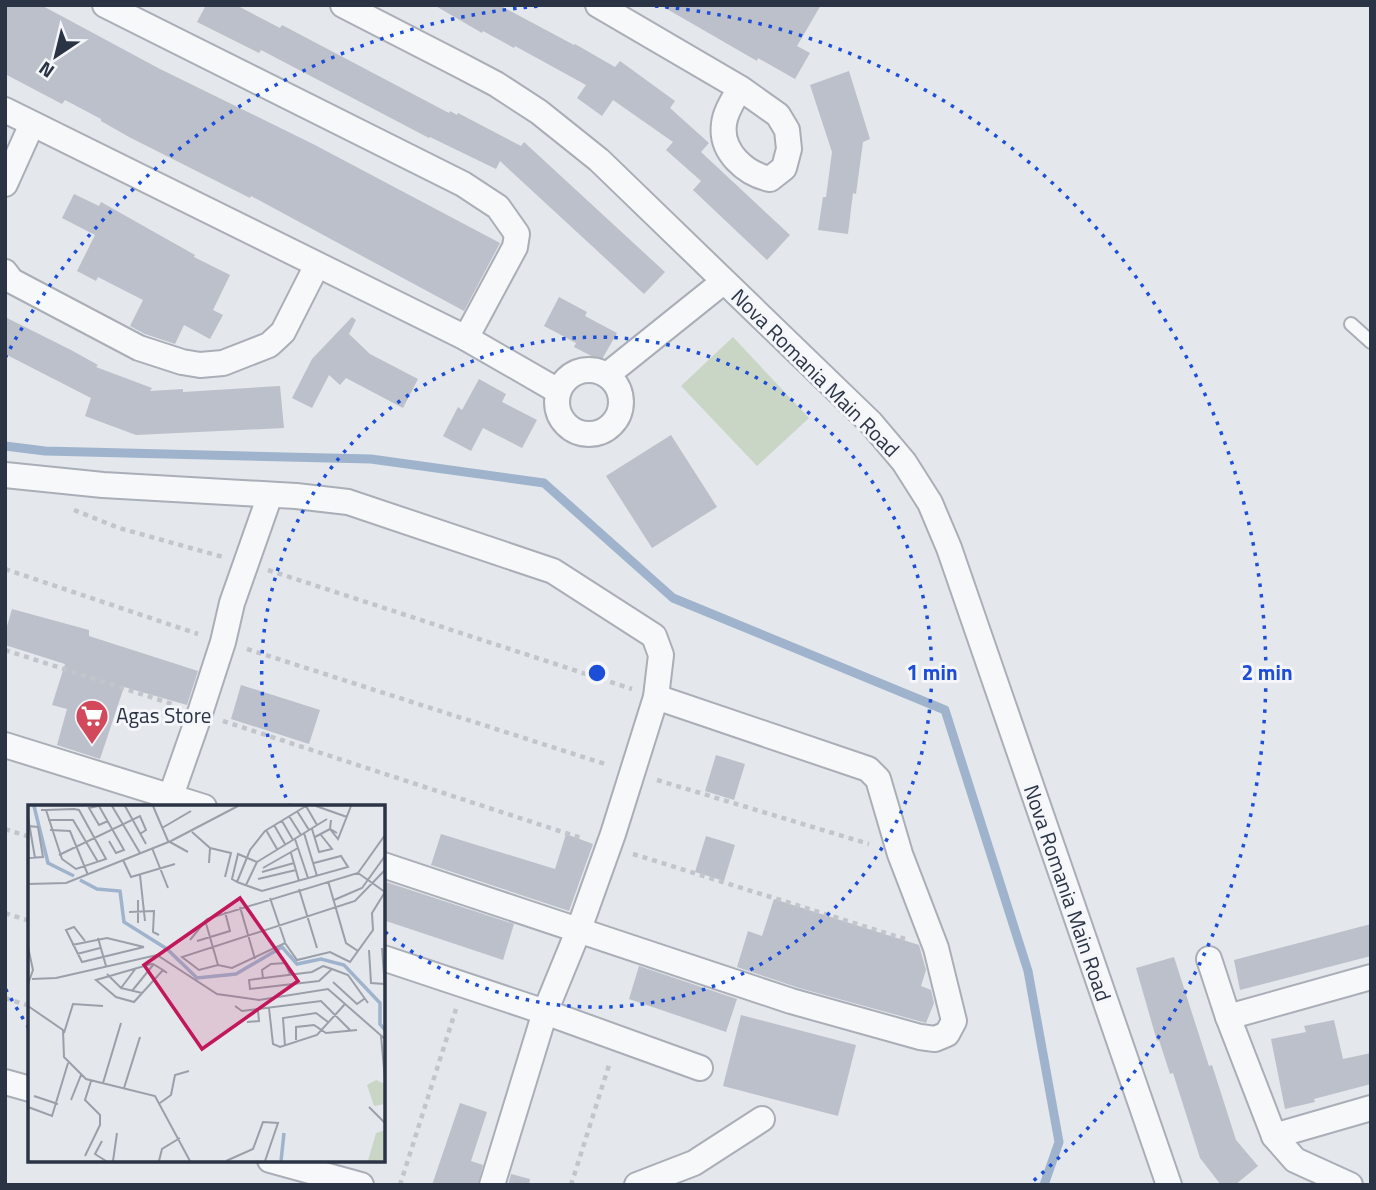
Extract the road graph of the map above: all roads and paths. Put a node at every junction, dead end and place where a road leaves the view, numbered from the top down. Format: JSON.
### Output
{"nodes":[{"id":1,"x":105,"y":5,"type":"edge"},
{"id":2,"x":343,"y":5,"type":"edge"},
{"id":3,"x":598,"y":5,"type":"edge"},
{"id":4,"x":740,"y":88,"type":"dead end"},
{"id":5,"x":5,"y":110,"type":"edge"},
{"id":6,"x":32,"y":124,"type":"junction"},
{"id":7,"x":5,"y":184,"type":"edge"},
{"id":8,"x":317,"y":265,"type":"junction"},
{"id":9,"x":5,"y":272,"type":"edge"},
{"id":10,"x":723,"y":282,"type":"junction"},
{"id":11,"x":1352,"y":324,"type":"dead end"},
{"id":12,"x":466,"y":338,"type":"junction"},
{"id":13,"x":1371,"y":342,"type":"edge"},
{"id":14,"x":607,"y":375,"type":"junction"},
{"id":15,"x":558,"y":391,"type":"junction"},
{"id":16,"x":5,"y":475,"type":"edge"},
{"id":17,"x":270,"y":495,"type":"junction"},
{"id":18,"x":68,"y":508,"type":"dead end"},
{"id":19,"x":245,"y":563,"type":"junction"},
{"id":20,"x":5,"y":569,"type":"edge"},
{"id":21,"x":223,"y":642,"type":"junction"},
{"id":22,"x":5,"y":650,"type":"edge"},
{"id":23,"x":656,"y":697,"type":"junction"},
{"id":24,"x":200,"y":713,"type":"junction"},
{"id":25,"x":5,"y":745,"type":"edge"},
{"id":26,"x":632,"y":773,"type":"junction"},
{"id":27,"x":168,"y":801,"type":"edge"},
{"id":28,"x":192,"y":805,"type":"edge"},
{"id":29,"x":5,"y":829,"type":"edge"},
{"id":30,"x":28,"y":835,"type":"edge"},
{"id":31,"x":608,"y":847,"type":"junction"},
{"id":32,"x":901,"y":854,"type":"junction"},
{"id":33,"x":385,"y":866,"type":"edge"},
{"id":34,"x":5,"y":913,"type":"edge"},
{"id":35,"x":28,"y":920,"type":"edge"},
{"id":36,"x":579,"y":929,"type":"junction"},
{"id":37,"x":936,"y":948,"type":"junction"},
{"id":38,"x":385,"y":959,"type":"edge"},
{"id":39,"x":1209,"y":959,"type":"dead end"},
{"id":40,"x":1371,"y":977,"type":"edge"},
{"id":41,"x":464,"y":984,"type":"junction"},
{"id":42,"x":5,"y":998,"type":"edge"},
{"id":43,"x":28,"y":1005,"type":"edge"},
{"id":44,"x":545,"y":1012,"type":"junction"},
{"id":45,"x":1228,"y":1017,"type":"junction"},
{"id":46,"x":617,"y":1037,"type":"junction"},
{"id":47,"x":700,"y":1068,"type":"dead end"},
{"id":48,"x":5,"y":1082,"type":"edge"},
{"id":49,"x":28,"y":1088,"type":"edge"},
{"id":50,"x":1371,"y":1108,"type":"edge"},
{"id":51,"x":762,"y":1119,"type":"dead end"},
{"id":52,"x":1275,"y":1136,"type":"junction"},
{"id":53,"x":277,"y":1162,"type":"edge"},
{"id":54,"x":692,"y":1174,"type":"edge"},
{"id":55,"x":361,"y":1185,"type":"edge"},
{"id":56,"x":400,"y":1185,"type":"edge"},
{"id":57,"x":492,"y":1185,"type":"edge"},
{"id":58,"x":571,"y":1185,"type":"edge"},
{"id":59,"x":637,"y":1185,"type":"edge"},
{"id":60,"x":1169,"y":1185,"type":"edge"},
{"id":61,"x":1350,"y":1185,"type":"edge"}],
"edges":[{"from":1,"to":12,"type":"street"},
{"from":2,"to":10,"type":"street","name":"Nova Romania Main Road"},
{"from":3,"to":4,"type":"street"},
{"from":5,"to":6,"type":"street"},
{"from":6,"to":7,"type":"street"},
{"from":6,"to":8,"type":"street"},
{"from":8,"to":9,"type":"street"},
{"from":8,"to":12,"type":"street"},
{"from":10,"to":14,"type":"street"},
{"from":10,"to":60,"type":"street","name":"Nova Romania Main Road"},
{"from":11,"to":13,"type":"lane"},
{"from":12,"to":15,"type":"street"},
{"from":14,"to":15,"type":"street"},
{"from":14,"to":15,"type":"street"},
{"from":16,"to":17,"type":"street"},
{"from":17,"to":19,"type":"street"},
{"from":17,"to":23,"type":"street"},
{"from":18,"to":19,"type":"path"},
{"from":19,"to":21,"type":"street"},
{"from":19,"to":23,"type":"path"},
{"from":20,"to":21,"type":"path"},
{"from":21,"to":24,"type":"street"},
{"from":21,"to":26,"type":"path"},
{"from":22,"to":24,"type":"path"},
{"from":23,"to":26,"type":"street"},
{"from":23,"to":32,"type":"street"},
{"from":24,"to":27,"type":"street"},
{"from":24,"to":31,"type":"path"},
{"from":25,"to":27,"type":"street"},
{"from":26,"to":31,"type":"street"},
{"from":26,"to":32,"type":"path"},
{"from":27,"to":28,"type":"street"},
{"from":29,"to":30,"type":"path"},
{"from":31,"to":36,"type":"street"},
{"from":31,"to":37,"type":"path"},
{"from":32,"to":37,"type":"street"},
{"from":33,"to":36,"type":"street"},
{"from":34,"to":35,"type":"path"},
{"from":36,"to":37,"type":"street"},
{"from":36,"to":44,"type":"street"},
{"from":38,"to":41,"type":"street"},
{"from":39,"to":45,"type":"street"},
{"from":40,"to":45,"type":"street"},
{"from":41,"to":44,"type":"street"},
{"from":41,"to":56,"type":"path"},
{"from":42,"to":43,"type":"path"},
{"from":44,"to":46,"type":"street"},
{"from":44,"to":57,"type":"street"},
{"from":45,"to":52,"type":"street"},
{"from":46,"to":47,"type":"street"},
{"from":46,"to":58,"type":"path"},
{"from":48,"to":49,"type":"street"},
{"from":50,"to":52,"type":"street"},
{"from":51,"to":54,"type":"street"},
{"from":52,"to":61,"type":"street"},
{"from":53,"to":55,"type":"street"},
{"from":54,"to":59,"type":"street"}]}
